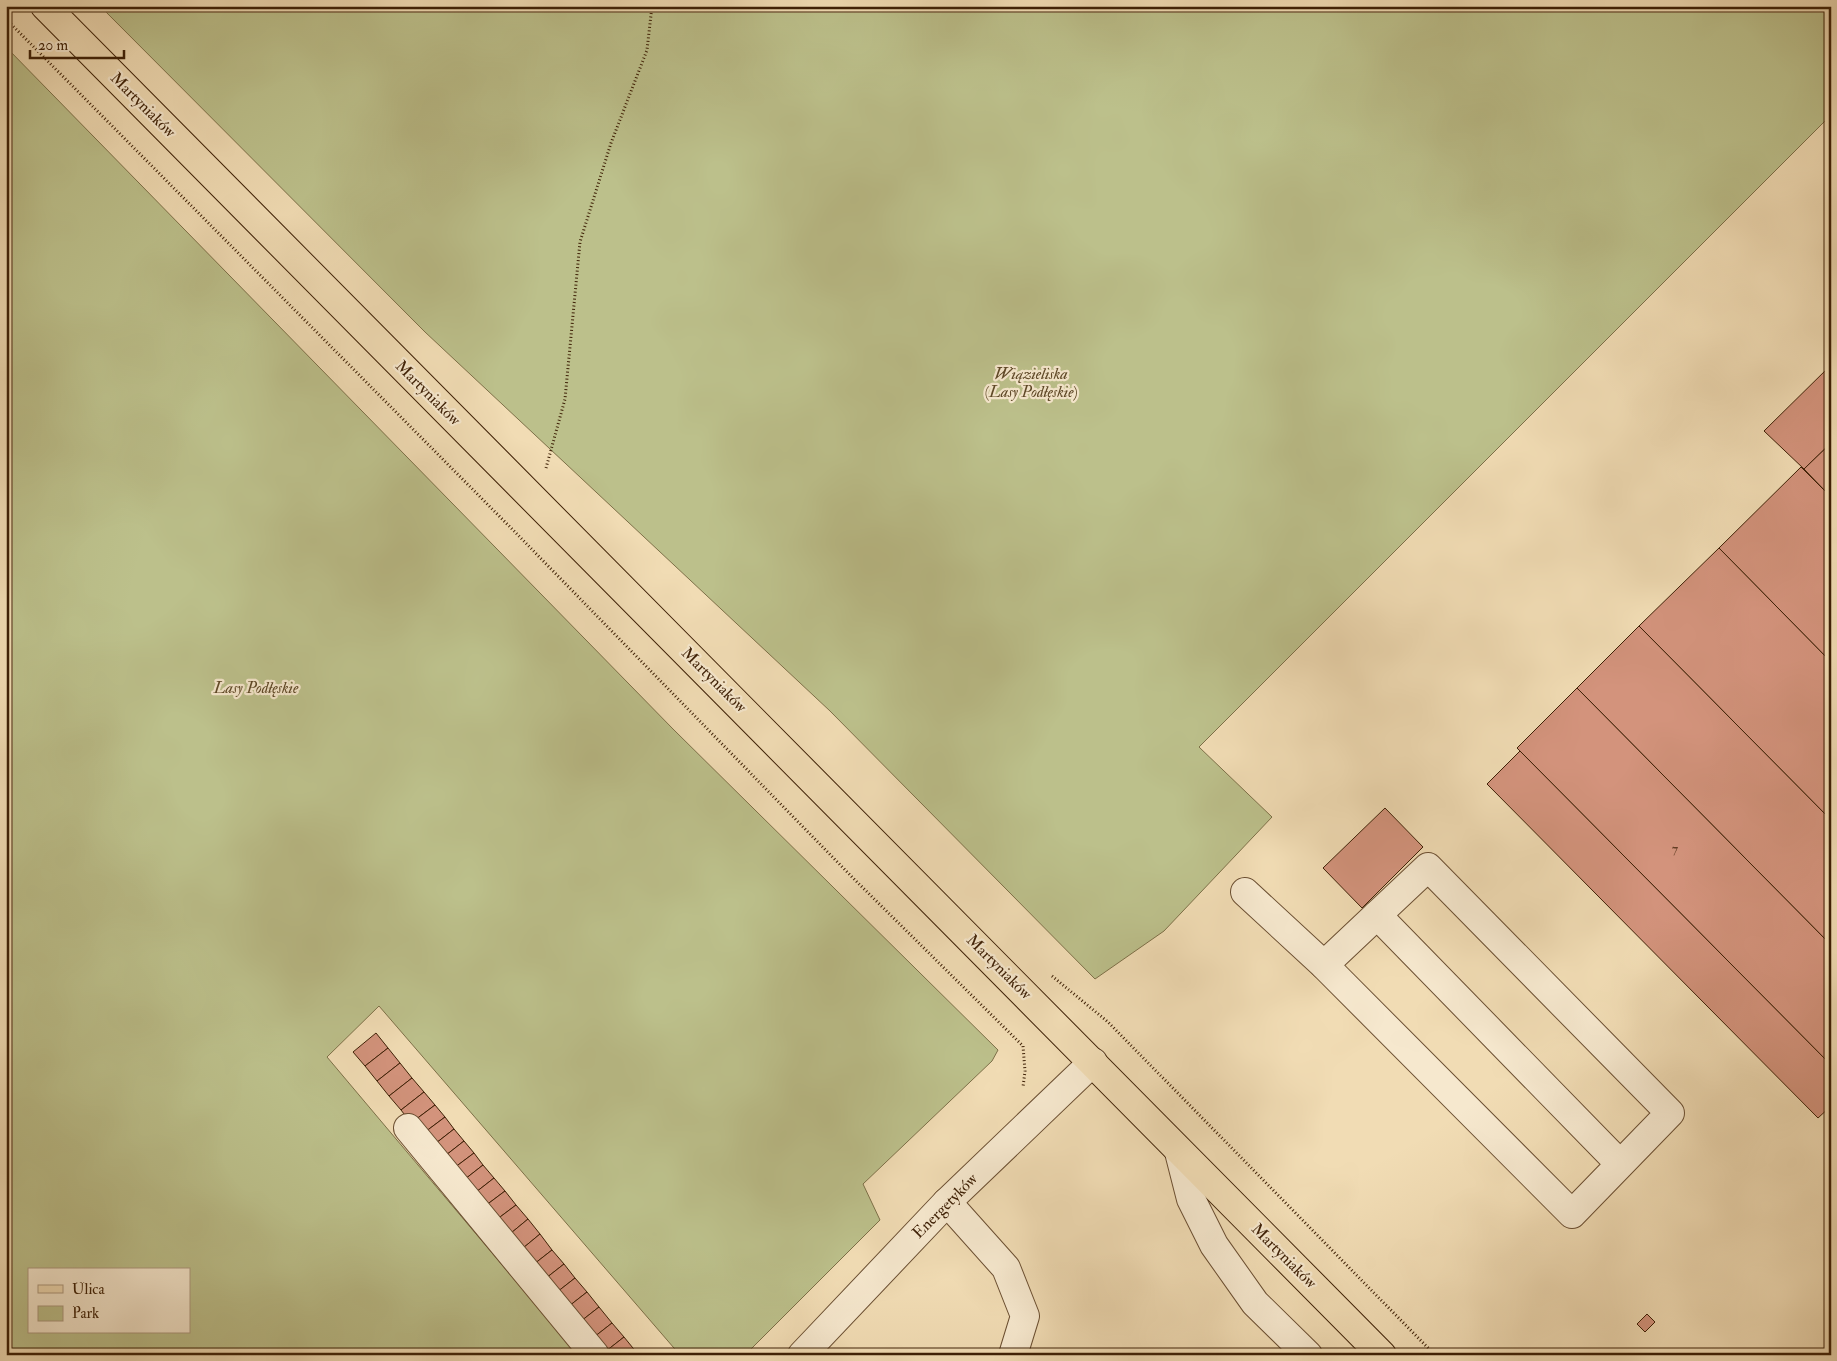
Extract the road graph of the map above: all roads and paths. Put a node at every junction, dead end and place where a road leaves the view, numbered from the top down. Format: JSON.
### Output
{"nodes":[{"id":1,"x":45,"y":6,"type":"edge"},
{"id":2,"x":652,"y":6,"type":"edge"},
{"id":3,"x":6,"y":19,"type":"edge"},
{"id":4,"x":537,"y":502,"type":"junction"},
{"id":5,"x":1245,"y":892,"type":"dead end"},
{"id":6,"x":1377,"y":915,"type":"junction"},
{"id":7,"x":1324,"y":965,"type":"junction"},
{"id":8,"x":1050,"y":974,"type":"dead end"},
{"id":9,"x":981,"y":1003,"type":"dead end"},
{"id":10,"x":1093,"y":1062,"type":"junction"},
{"id":11,"x":408,"y":1128,"type":"dead end"},
{"id":12,"x":1179,"y":1152,"type":"junction"},
{"id":13,"x":1620,"y":1164,"type":"junction"},
{"id":14,"x":947,"y":1202,"type":"junction"},
{"id":15,"x":595,"y":1355,"type":"edge"},
{"id":16,"x":802,"y":1355,"type":"edge"},
{"id":17,"x":1013,"y":1355,"type":"edge"},
{"id":18,"x":1308,"y":1355,"type":"edge"},
{"id":19,"x":1382,"y":1355,"type":"edge"},
{"id":20,"x":1435,"y":1355,"type":"edge"}],
"edges":[{"from":1,"to":4,"type":"main road","name":"Martyniaków"},
{"from":2,"to":4,"type":"path"},
{"from":3,"to":9,"type":"path"},
{"from":4,"to":10,"type":"main road","name":"Martyniaków"},
{"from":5,"to":7,"type":"street"},
{"from":6,"to":7,"type":"street"},
{"from":6,"to":13,"type":"street"},
{"from":6,"to":13,"type":"street"},
{"from":7,"to":13,"type":"street"},
{"from":8,"to":20,"type":"path"},
{"from":10,"to":12,"type":"main road","name":"Martyniaków"},
{"from":10,"to":14,"type":"street","name":"Energetyków"},
{"from":11,"to":15,"type":"street"},
{"from":12,"to":18,"type":"street"},
{"from":12,"to":19,"type":"main road","name":"Martyniaków"},
{"from":14,"to":16,"type":"street","name":"Energetyków"},
{"from":14,"to":17,"type":"street"}]}
